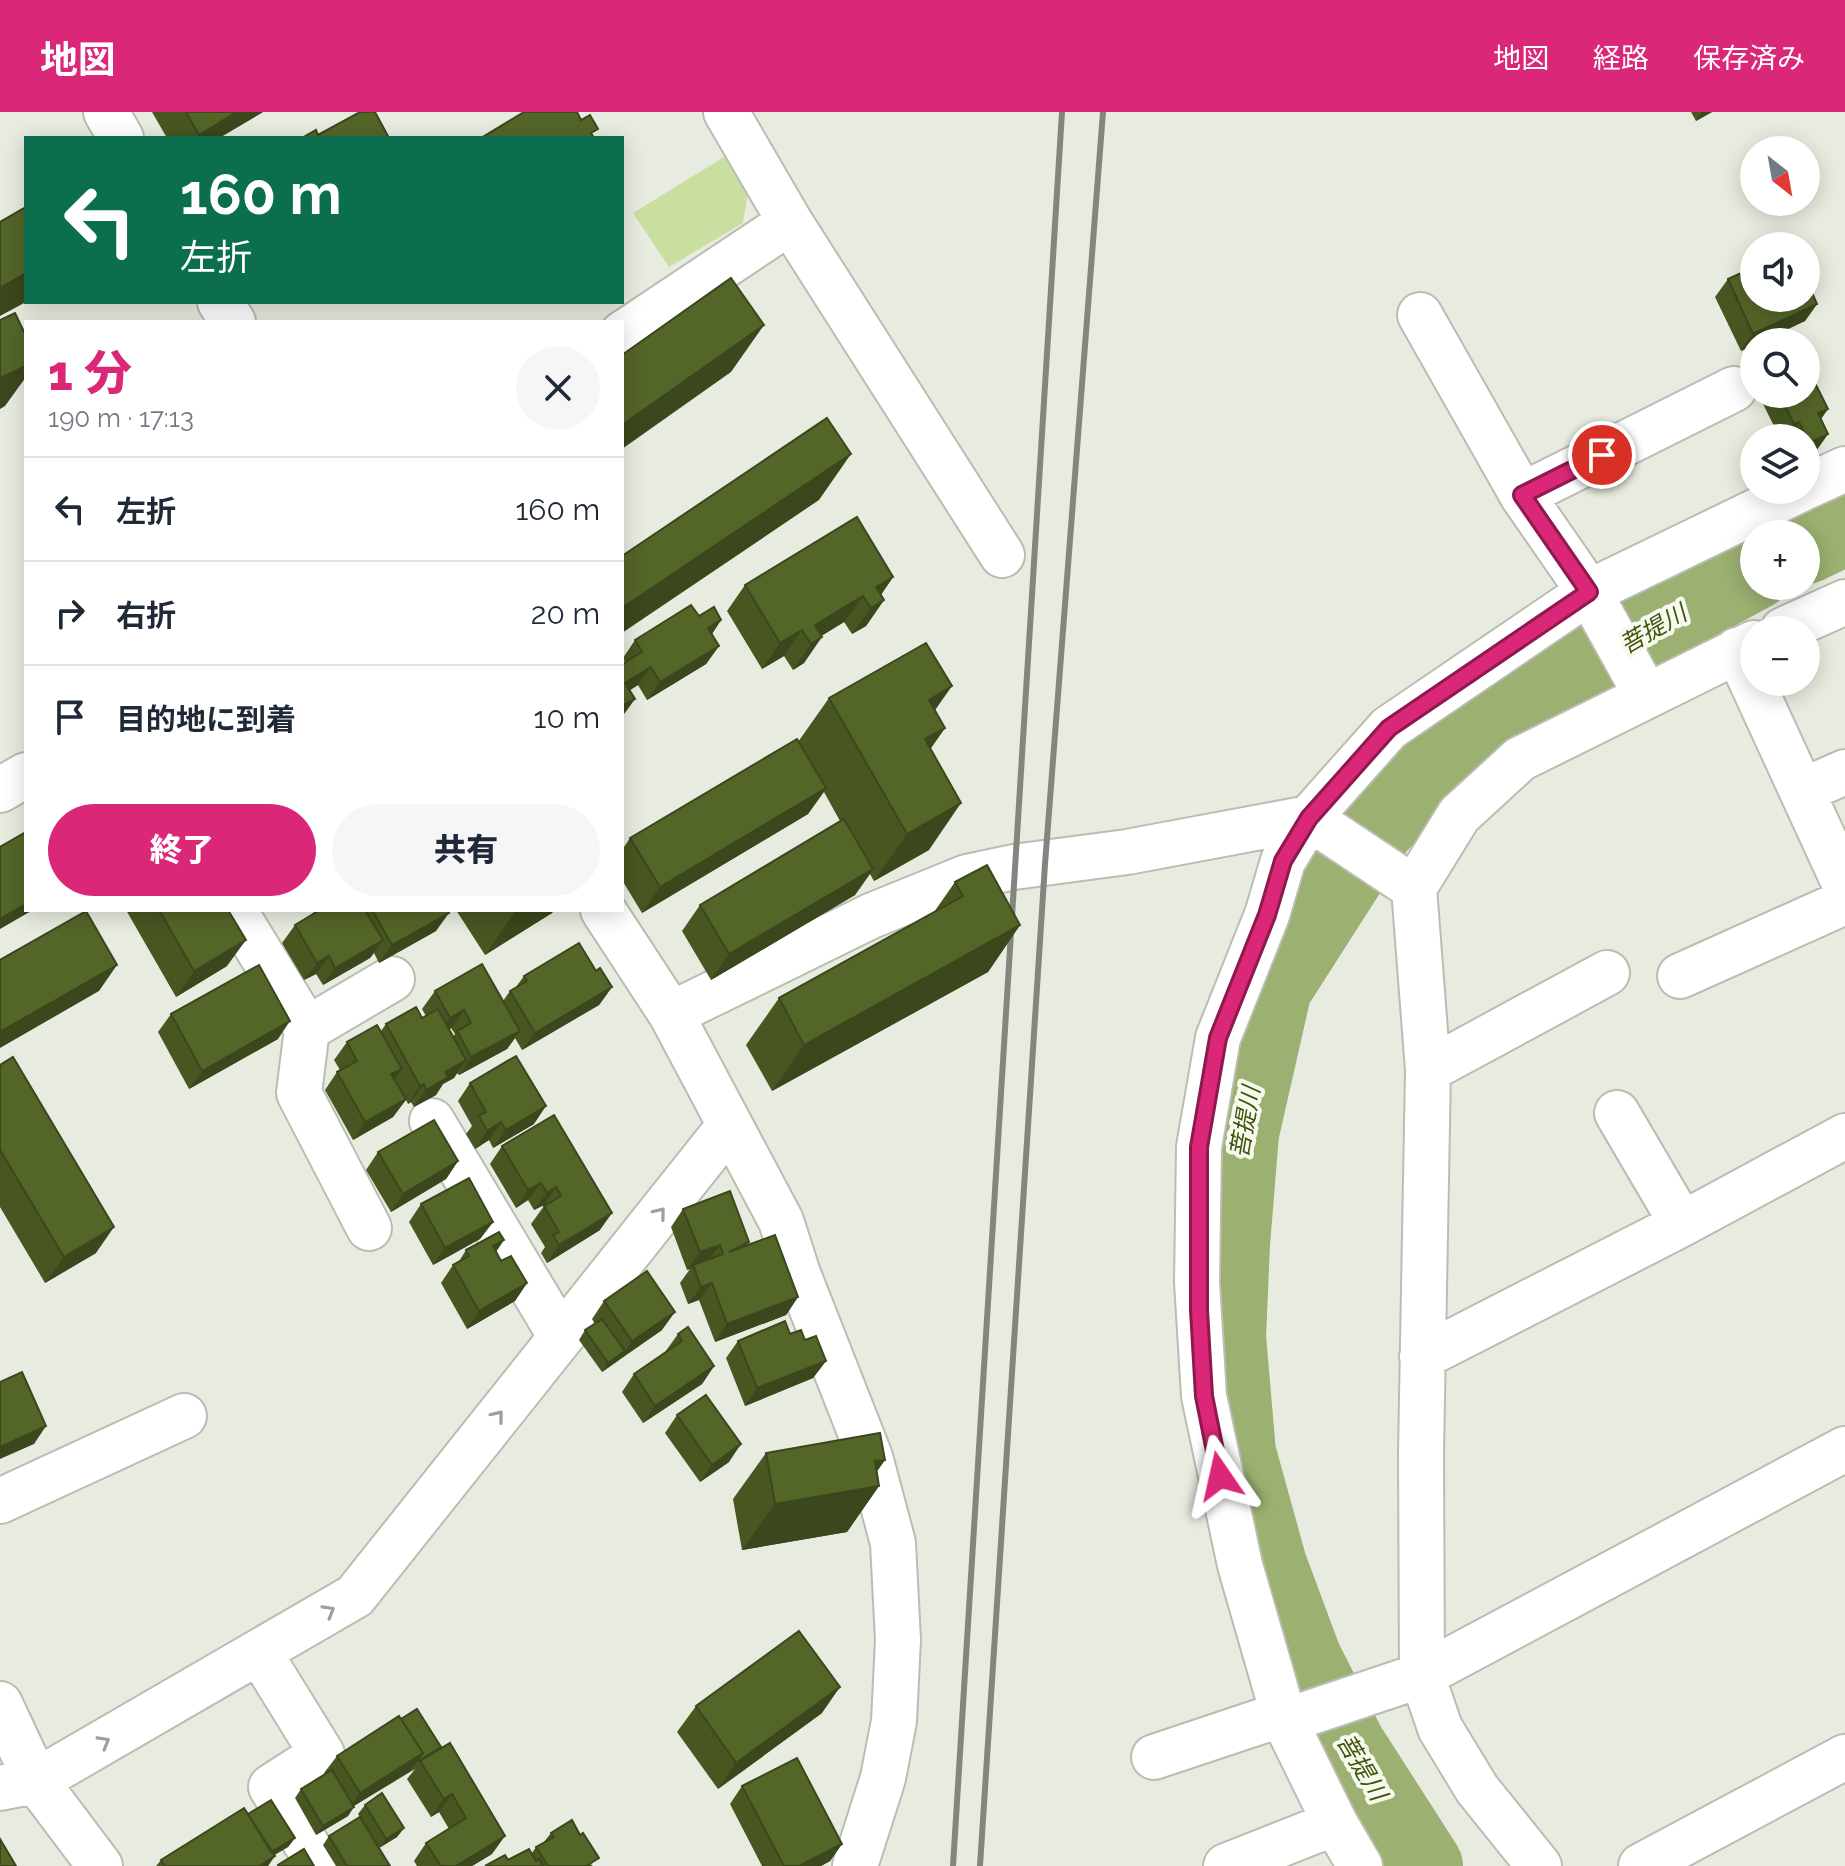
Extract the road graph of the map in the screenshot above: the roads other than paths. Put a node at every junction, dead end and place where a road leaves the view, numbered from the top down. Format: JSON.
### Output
{"nodes":[{"id":1,"x":106,"y":112,"type":"edge"},
{"id":2,"x":726,"y":112,"type":"edge"},
{"id":3,"x":120,"y":136,"type":"edge"},
{"id":4,"x":790,"y":222,"type":"junction"},
{"id":5,"x":1420,"y":315,"type":"dead end"},
{"id":6,"x":624,"y":333,"type":"edge"},
{"id":7,"x":1734,"y":389,"type":"dead end"},
{"id":8,"x":1845,"y":469,"type":"edge"},
{"id":9,"x":1820,"y":481,"type":"edge"},
{"id":10,"x":1522,"y":495,"type":"junction"},
{"id":11,"x":1773,"y":504,"type":"edge"},
{"id":12,"x":1002,"y":555,"type":"dead end"},
{"id":13,"x":1592,"y":598,"type":"junction"},
{"id":14,"x":1845,"y":602,"type":"edge"},
{"id":15,"x":1814,"y":616,"type":"edge"},
{"id":16,"x":1740,"y":649,"type":"edge"},
{"id":17,"x":1640,"y":684,"type":"junction"},
{"id":18,"x":1765,"y":696,"type":"edge"},
{"id":19,"x":1845,"y":772,"type":"edge"},
{"id":20,"x":24,"y":776,"type":"edge"},
{"id":21,"x":0,"y":790,"type":"edge"},
{"id":22,"x":1802,"y":791,"type":"junction"},
{"id":23,"x":1315,"y":821,"type":"junction"},
{"id":24,"x":1404,"y":881,"type":"junction"},
{"id":25,"x":1845,"y":885,"type":"edge"},
{"id":26,"x":1845,"y":902,"type":"edge"},
{"id":27,"x":604,"y":912,"type":"edge"},
{"id":28,"x":245,"y":914,"type":"edge"},
{"id":29,"x":1607,"y":973,"type":"dead end"},
{"id":30,"x":1680,"y":976,"type":"dead end"},
{"id":31,"x":392,"y":979,"type":"dead end"},
{"id":32,"x":671,"y":1014,"type":"junction"},
{"id":33,"x":307,"y":1029,"type":"junction"},
{"id":34,"x":1428,"y":1070,"type":"junction"},
{"id":35,"x":1617,"y":1113,"type":"dead end"},
{"id":36,"x":432,"y":1121,"type":"edge"},
{"id":37,"x":730,"y":1125,"type":"junction"},
{"id":38,"x":1845,"y":1136,"type":"edge"},
{"id":39,"x":1682,"y":1224,"type":"junction"},
{"id":40,"x":369,"y":1228,"type":"dead end"},
{"id":41,"x":561,"y":1337,"type":"junction"},
{"id":42,"x":1422,"y":1357,"type":"junction"},
{"id":43,"x":184,"y":1416,"type":"dead end"},
{"id":44,"x":1845,"y":1449,"type":"edge"},
{"id":45,"x":0,"y":1501,"type":"edge"},
{"id":46,"x":259,"y":1652,"type":"junction"},
{"id":47,"x":1422,"y":1675,"type":"junction"},
{"id":48,"x":0,"y":1704,"type":"edge"},
{"id":49,"x":1289,"y":1717,"type":"junction"},
{"id":50,"x":1154,"y":1757,"type":"dead end"},
{"id":51,"x":1845,"y":1757,"type":"edge"},
{"id":52,"x":18,"y":1784,"type":"edge"},
{"id":53,"x":1335,"y":1823,"type":"junction"},
{"id":54,"x":100,"y":1866,"type":"edge"},
{"id":55,"x":320,"y":1866,"type":"edge"},
{"id":56,"x":855,"y":1866,"type":"edge"},
{"id":57,"x":1226,"y":1866,"type":"edge"},
{"id":58,"x":1360,"y":1866,"type":"edge"},
{"id":59,"x":1539,"y":1866,"type":"edge"},
{"id":60,"x":1641,"y":1866,"type":"edge"}],
"edges":[{"from":1,"to":3,"type":"street"},
{"from":2,"to":4,"type":"street"},
{"from":4,"to":6,"type":"street"},
{"from":4,"to":12,"type":"street"},
{"from":5,"to":10,"type":"street"},
{"from":7,"to":10,"type":"street"},
{"from":8,"to":9,"type":"street"},
{"from":10,"to":13,"type":"street"},
{"from":11,"to":13,"type":"street"},
{"from":13,"to":17,"type":"street"},
{"from":13,"to":23,"type":"street"},
{"from":14,"to":15,"type":"street"},
{"from":16,"to":17,"type":"street"},
{"from":17,"to":24,"type":"street"},
{"from":18,"to":22,"type":"street"},
{"from":19,"to":22,"type":"street"},
{"from":20,"to":21,"type":"street"},
{"from":22,"to":25,"type":"street"},
{"from":23,"to":24,"type":"street"},
{"from":23,"to":32,"type":"street"},
{"from":23,"to":49,"type":"street"},
{"from":24,"to":34,"type":"street"},
{"from":26,"to":30,"type":"street"},
{"from":27,"to":32,"type":"street"},
{"from":28,"to":33,"type":"street"},
{"from":29,"to":34,"type":"street"},
{"from":31,"to":33,"type":"street"},
{"from":32,"to":37,"type":"street"},
{"from":33,"to":40,"type":"street"},
{"from":34,"to":42,"type":"street"},
{"from":35,"to":39,"type":"street"},
{"from":36,"to":41,"type":"street"},
{"from":41,"to":37,"type":"street","one_way":true},
{"from":37,"to":56,"type":"street"},
{"from":38,"to":39,"type":"street"},
{"from":39,"to":42,"type":"street"},
{"from":46,"to":41,"type":"street","one_way":true},
{"from":42,"to":47,"type":"street"},
{"from":43,"to":45,"type":"street"},
{"from":44,"to":47,"type":"street"},
{"from":52,"to":46,"type":"street","one_way":true},
{"from":46,"to":55,"type":"street"},
{"from":47,"to":49,"type":"street"},
{"from":47,"to":59,"type":"street"},
{"from":48,"to":52,"type":"street"},
{"from":49,"to":50,"type":"street"},
{"from":49,"to":53,"type":"street"},
{"from":51,"to":60,"type":"street"},
{"from":52,"to":54,"type":"street"},
{"from":53,"to":57,"type":"street"},
{"from":53,"to":58,"type":"street"}]}
